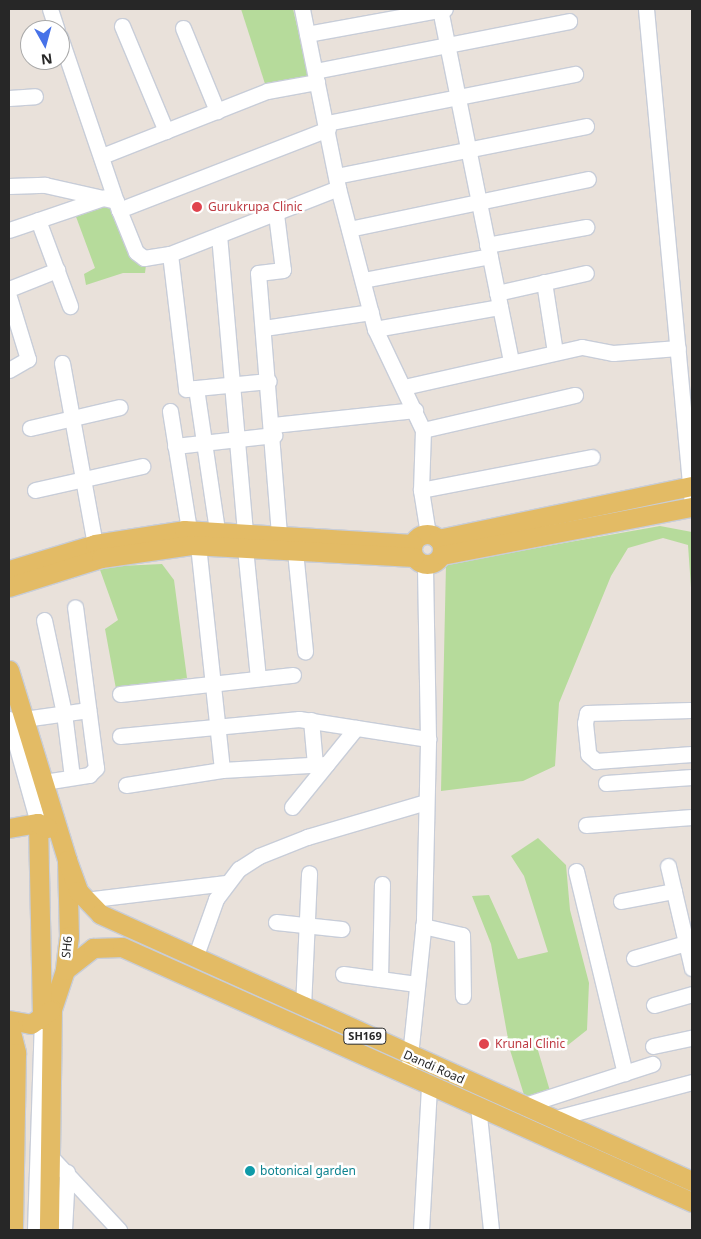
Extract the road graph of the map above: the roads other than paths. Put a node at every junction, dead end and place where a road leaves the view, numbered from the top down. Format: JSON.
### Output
{"nodes":[{"id":1,"x":302,"y":9,"type":"edge"},
{"id":2,"x":442,"y":9,"type":"edge"},
{"id":3,"x":646,"y":9,"type":"edge"},
{"id":4,"x":569,"y":21,"type":"dead end"},
{"id":5,"x":122,"y":26,"type":"dead end"},
{"id":6,"x":183,"y":28,"type":"dead end"},
{"id":7,"x":307,"y":34,"type":"junction"},
{"id":8,"x":446,"y":44,"type":"junction"},
{"id":9,"x":70,"y":65,"type":"edge"},
{"id":10,"x":575,"y":74,"type":"dead end"},
{"id":11,"x":316,"y":77,"type":"junction"},
{"id":12,"x":35,"y":96,"type":"dead end"},
{"id":13,"x":457,"y":96,"type":"junction"},
{"id":14,"x":9,"y":98,"type":"edge"},
{"id":15,"x":217,"y":111,"type":"junction"},
{"id":16,"x":327,"y":126,"type":"junction"},
{"id":17,"x":586,"y":126,"type":"dead end"},
{"id":18,"x":166,"y":131,"type":"junction"},
{"id":19,"x":468,"y":151,"type":"junction"},
{"id":20,"x":102,"y":156,"type":"junction"},
{"id":21,"x":588,"y":179,"type":"dead end"},
{"id":22,"x":337,"y":182,"type":"junction"},
{"id":23,"x":9,"y":186,"type":"edge"},
{"id":24,"x":114,"y":203,"type":"junction"},
{"id":25,"x":479,"y":203,"type":"junction"},
{"id":26,"x":276,"y":214,"type":"junction"},
{"id":27,"x":38,"y":220,"type":"junction"},
{"id":28,"x":586,"y":227,"type":"dead end"},
{"id":29,"x":350,"y":229,"type":"junction"},
{"id":30,"x":9,"y":230,"type":"edge"},
{"id":31,"x":219,"y":235,"type":"junction"},
{"id":32,"x":488,"y":251,"type":"junction"},
{"id":33,"x":170,"y":254,"type":"junction"},
{"id":34,"x":57,"y":270,"type":"junction"},
{"id":35,"x":586,"y":273,"type":"dead end"},
{"id":36,"x":363,"y":280,"type":"junction"},
{"id":37,"x":544,"y":282,"type":"junction"},
{"id":38,"x":9,"y":289,"type":"edge"},
{"id":39,"x":9,"y":297,"type":"edge"},
{"id":40,"x":498,"y":300,"type":"junction"},
{"id":41,"x":70,"y":306,"type":"dead end"},
{"id":42,"x":371,"y":312,"type":"junction"},
{"id":43,"x":264,"y":328,"type":"junction"},
{"id":44,"x":375,"y":329,"type":"junction"},
{"id":45,"x":678,"y":348,"type":"junction"},
{"id":46,"x":555,"y":352,"type":"junction"},
{"id":47,"x":511,"y":360,"type":"junction"},
{"id":48,"x":62,"y":363,"type":"dead end"},
{"id":49,"x":9,"y":370,"type":"edge"},
{"id":50,"x":269,"y":381,"type":"junction"},
{"id":51,"x":232,"y":383,"type":"junction"},
{"id":52,"x":404,"y":387,"type":"junction"},
{"id":53,"x":196,"y":388,"type":"junction"},
{"id":54,"x":575,"y":395,"type":"dead end"},
{"id":55,"x":120,"y":407,"type":"dead end"},
{"id":56,"x":415,"y":410,"type":"junction"},
{"id":57,"x":170,"y":411,"type":"dead end"},
{"id":58,"x":73,"y":420,"type":"junction"},
{"id":59,"x":30,"y":428,"type":"dead end"},
{"id":60,"x":273,"y":430,"type":"junction"},
{"id":61,"x":423,"y":430,"type":"junction"},
{"id":62,"x":236,"y":439,"type":"junction"},
{"id":63,"x":204,"y":443,"type":"junction"},
{"id":64,"x":175,"y":446,"type":"junction"},
{"id":65,"x":592,"y":457,"type":"dead end"},
{"id":66,"x":142,"y":466,"type":"dead end"},
{"id":67,"x":84,"y":476,"type":"junction"},
{"id":68,"x":35,"y":490,"type":"dead end"},
{"id":69,"x":421,"y":490,"type":"junction"},
{"id":70,"x":692,"y":496,"type":"edge"},
{"id":71,"x":217,"y":531,"type":"junction"},
{"id":72,"x":280,"y":534,"type":"junction"},
{"id":73,"x":193,"y":538,"type":"junction"},
{"id":74,"x":245,"y":540,"type":"junction"},
{"id":75,"x":436,"y":543,"type":"junction"},
{"id":76,"x":95,"y":544,"type":"junction"},
{"id":77,"x":296,"y":551,"type":"junction"},
{"id":78,"x":417,"y":555,"type":"junction"},
{"id":79,"x":9,"y":570,"type":"edge"},
{"id":80,"x":9,"y":587,"type":"edge"},
{"id":81,"x":75,"y":607,"type":"dead end"},
{"id":82,"x":44,"y":620,"type":"dead end"},
{"id":83,"x":305,"y":652,"type":"dead end"},
{"id":84,"x":9,"y":670,"type":"edge"},
{"id":85,"x":293,"y":674,"type":"dead end"},
{"id":86,"x":258,"y":678,"type":"junction"},
{"id":87,"x":212,"y":683,"type":"junction"},
{"id":88,"x":120,"y":694,"type":"dead end"},
{"id":89,"x":88,"y":710,"type":"junction"},
{"id":90,"x":690,"y":710,"type":"dead end"},
{"id":91,"x":64,"y":713,"type":"junction"},
{"id":92,"x":16,"y":719,"type":"edge"},
{"id":93,"x":311,"y":720,"type":"junction"},
{"id":94,"x":217,"y":726,"type":"junction"},
{"id":95,"x":356,"y":728,"type":"junction"},
{"id":96,"x":120,"y":736,"type":"dead end"},
{"id":97,"x":428,"y":739,"type":"junction"},
{"id":98,"x":692,"y":754,"type":"edge"},
{"id":99,"x":321,"y":764,"type":"junction"},
{"id":100,"x":222,"y":770,"type":"junction"},
{"id":101,"x":72,"y":777,"type":"junction"},
{"id":102,"x":692,"y":777,"type":"edge"},
{"id":103,"x":44,"y":782,"type":"junction"},
{"id":104,"x":606,"y":783,"type":"dead end"},
{"id":105,"x":126,"y":784,"type":"dead end"},
{"id":106,"x":426,"y":802,"type":"junction"},
{"id":107,"x":292,"y":807,"type":"dead end"},
{"id":108,"x":692,"y":817,"type":"edge"},
{"id":109,"x":38,"y":823,"type":"junction"},
{"id":110,"x":586,"y":825,"type":"dead end"},
{"id":111,"x":9,"y":828,"type":"edge"},
{"id":112,"x":62,"y":838,"type":"junction"},
{"id":113,"x":67,"y":860,"type":"junction"},
{"id":114,"x":668,"y":866,"type":"dead end"},
{"id":115,"x":576,"y":871,"type":"dead end"},
{"id":116,"x":309,"y":873,"type":"dead end"},
{"id":117,"x":226,"y":883,"type":"junction"},
{"id":118,"x":382,"y":884,"type":"dead end"},
{"id":119,"x":674,"y":891,"type":"junction"},
{"id":120,"x":85,"y":900,"type":"junction"},
{"id":121,"x":621,"y":900,"type":"dead end"},
{"id":122,"x":276,"y":922,"type":"dead end"},
{"id":123,"x":306,"y":926,"type":"junction"},
{"id":124,"x":423,"y":926,"type":"junction"},
{"id":125,"x":342,"y":929,"type":"dead end"},
{"id":126,"x":686,"y":943,"type":"junction"},
{"id":127,"x":195,"y":958,"type":"junction"},
{"id":128,"x":634,"y":958,"type":"dead end"},
{"id":129,"x":692,"y":968,"type":"edge"},
{"id":130,"x":65,"y":970,"type":"junction"},
{"id":131,"x":343,"y":974,"type":"dead end"},
{"id":132,"x":380,"y":979,"type":"junction"},
{"id":133,"x":416,"y":984,"type":"junction"},
{"id":134,"x":692,"y":994,"type":"edge"},
{"id":135,"x":463,"y":996,"type":"dead end"},
{"id":136,"x":654,"y":1005,"type":"dead end"},
{"id":137,"x":303,"y":1007,"type":"junction"},
{"id":138,"x":47,"y":1014,"type":"junction"},
{"id":139,"x":10,"y":1025,"type":"edge"},
{"id":140,"x":692,"y":1038,"type":"edge"},
{"id":141,"x":654,"y":1046,"type":"dead end"},
{"id":142,"x":408,"y":1056,"type":"junction"},
{"id":143,"x":652,"y":1064,"type":"dead end"},
{"id":144,"x":625,"y":1073,"type":"junction"},
{"id":145,"x":408,"y":1075,"type":"junction"},
{"id":146,"x":692,"y":1082,"type":"edge"},
{"id":147,"x":430,"y":1084,"type":"junction"},
{"id":148,"x":478,"y":1106,"type":"junction"},
{"id":149,"x":522,"y":1106,"type":"junction"},
{"id":150,"x":552,"y":1119,"type":"junction"},
{"id":151,"x":51,"y":1156,"type":"junction"},
{"id":152,"x":67,"y":1172,"type":"junction"},
{"id":153,"x":11,"y":1177,"type":"edge"},
{"id":154,"x":692,"y":1181,"type":"edge"},
{"id":155,"x":692,"y":1202,"type":"edge"},
{"id":156,"x":13,"y":1230,"type":"edge"},
{"id":157,"x":35,"y":1230,"type":"edge"},
{"id":158,"x":49,"y":1230,"type":"edge"},
{"id":159,"x":64,"y":1230,"type":"edge"},
{"id":160,"x":119,"y":1230,"type":"edge"},
{"id":161,"x":421,"y":1230,"type":"edge"},
{"id":162,"x":491,"y":1230,"type":"edge"}],
"edges":[{"from":1,"to":7,"type":"street"},
{"from":2,"to":7,"type":"street"},
{"from":2,"to":8,"type":"street"},
{"from":3,"to":45,"type":"street"},
{"from":4,"to":8,"type":"street"},
{"from":5,"to":18,"type":"street"},
{"from":6,"to":15,"type":"street"},
{"from":7,"to":11,"type":"street"},
{"from":8,"to":11,"type":"street"},
{"from":8,"to":13,"type":"street"},
{"from":9,"to":20,"type":"street"},
{"from":10,"to":13,"type":"street"},
{"from":11,"to":15,"type":"street"},
{"from":11,"to":16,"type":"street"},
{"from":12,"to":14,"type":"street"},
{"from":13,"to":16,"type":"street"},
{"from":13,"to":19,"type":"street"},
{"from":15,"to":18,"type":"street"},
{"from":16,"to":22,"type":"street"},
{"from":16,"to":24,"type":"street"},
{"from":17,"to":19,"type":"street"},
{"from":18,"to":20,"type":"street"},
{"from":19,"to":22,"type":"street"},
{"from":19,"to":25,"type":"street"},
{"from":20,"to":24,"type":"street"},
{"from":21,"to":25,"type":"street"},
{"from":22,"to":26,"type":"street"},
{"from":22,"to":29,"type":"street"},
{"from":23,"to":24,"type":"street"},
{"from":24,"to":27,"type":"street"},
{"from":24,"to":33,"type":"street"},
{"from":25,"to":29,"type":"street"},
{"from":25,"to":32,"type":"street"},
{"from":26,"to":31,"type":"street"},
{"from":26,"to":43,"type":"street"},
{"from":27,"to":30,"type":"street"},
{"from":27,"to":34,"type":"street"},
{"from":28,"to":32,"type":"street"},
{"from":29,"to":36,"type":"street"},
{"from":31,"to":33,"type":"street"},
{"from":31,"to":51,"type":"street"},
{"from":32,"to":36,"type":"street"},
{"from":32,"to":40,"type":"street"},
{"from":33,"to":53,"type":"street"},
{"from":34,"to":38,"type":"street"},
{"from":34,"to":41,"type":"street"},
{"from":35,"to":37,"type":"street"},
{"from":36,"to":42,"type":"street"},
{"from":37,"to":40,"type":"street"},
{"from":37,"to":46,"type":"street"},
{"from":39,"to":49,"type":"street"},
{"from":40,"to":44,"type":"street"},
{"from":40,"to":47,"type":"street"},
{"from":42,"to":43,"type":"street"},
{"from":42,"to":44,"type":"street"},
{"from":43,"to":50,"type":"street"},
{"from":44,"to":52,"type":"street"},
{"from":45,"to":46,"type":"street"},
{"from":45,"to":70,"type":"street"},
{"from":46,"to":47,"type":"street"},
{"from":47,"to":52,"type":"street"},
{"from":48,"to":58,"type":"street"},
{"from":50,"to":51,"type":"street"},
{"from":50,"to":60,"type":"street"},
{"from":51,"to":53,"type":"street"},
{"from":51,"to":62,"type":"street"},
{"from":52,"to":56,"type":"street"},
{"from":53,"to":63,"type":"street"},
{"from":54,"to":61,"type":"street"},
{"from":55,"to":58,"type":"street"},
{"from":56,"to":60,"type":"street"},
{"from":56,"to":61,"type":"street"},
{"from":57,"to":64,"type":"street"},
{"from":58,"to":59,"type":"street"},
{"from":58,"to":67,"type":"street"},
{"from":60,"to":62,"type":"street"},
{"from":60,"to":72,"type":"street"},
{"from":61,"to":69,"type":"street"},
{"from":62,"to":63,"type":"street"},
{"from":62,"to":74,"type":"street"},
{"from":63,"to":64,"type":"street"},
{"from":63,"to":71,"type":"street"},
{"from":64,"to":73,"type":"street"},
{"from":65,"to":69,"type":"street"},
{"from":66,"to":67,"type":"street"},
{"from":67,"to":68,"type":"street"},
{"from":67,"to":76,"type":"street"},
{"from":69,"to":75,"type":"street"},
{"from":70,"to":75,"type":"main road"},
{"from":71,"to":73,"type":"main road"},
{"from":71,"to":74,"type":"main road"},
{"from":72,"to":74,"type":"main road"},
{"from":72,"to":78,"type":"main road"},
{"from":73,"to":74,"type":"main road"},
{"from":73,"to":76,"type":"main road"},
{"from":73,"to":80,"type":"main road"},
{"from":73,"to":87,"type":"street"},
{"from":74,"to":77,"type":"main road"},
{"from":74,"to":86,"type":"street"},
{"from":75,"to":78,"type":"main road"},
{"from":75,"to":78,"type":"main road"},
{"from":76,"to":79,"type":"main road"},
{"from":77,"to":78,"type":"main road"},
{"from":77,"to":83,"type":"street"},
{"from":78,"to":97,"type":"street"},
{"from":81,"to":89,"type":"street"},
{"from":82,"to":91,"type":"street"},
{"from":84,"to":92,"type":"main road","name":"SH6"},
{"from":85,"to":86,"type":"street"},
{"from":86,"to":87,"type":"street"},
{"from":87,"to":88,"type":"street"},
{"from":87,"to":94,"type":"street"},
{"from":89,"to":91,"type":"street"},
{"from":89,"to":101,"type":"street"},
{"from":90,"to":98,"type":"street"},
{"from":91,"to":92,"type":"street"},
{"from":91,"to":101,"type":"street"},
{"from":92,"to":103,"type":"main road","name":"SH6"},
{"from":92,"to":109,"type":"street"},
{"from":93,"to":94,"type":"street"},
{"from":93,"to":95,"type":"street"},
{"from":93,"to":99,"type":"street"},
{"from":94,"to":96,"type":"street"},
{"from":94,"to":100,"type":"street"},
{"from":95,"to":97,"type":"street"},
{"from":95,"to":99,"type":"street"},
{"from":97,"to":106,"type":"street"},
{"from":99,"to":100,"type":"street"},
{"from":99,"to":107,"type":"street"},
{"from":100,"to":105,"type":"street"},
{"from":101,"to":103,"type":"street"},
{"from":102,"to":104,"type":"street"},
{"from":103,"to":112,"type":"main road","name":"SH6"},
{"from":106,"to":117,"type":"street"},
{"from":106,"to":124,"type":"street"},
{"from":108,"to":110,"type":"street"},
{"from":109,"to":111,"type":"main road"},
{"from":109,"to":112,"type":"main road"},
{"from":109,"to":138,"type":"main road"},
{"from":112,"to":113,"type":"main road","name":"SH6"},
{"from":113,"to":120,"type":"main road","name":"Dandi Road","number":"SH169"},
{"from":113,"to":130,"type":"main road","name":"SH6"},
{"from":114,"to":119,"type":"street"},
{"from":115,"to":144,"type":"street"},
{"from":116,"to":123,"type":"street"},
{"from":117,"to":120,"type":"street"},
{"from":117,"to":127,"type":"street"},
{"from":118,"to":132,"type":"street"},
{"from":119,"to":121,"type":"street"},
{"from":119,"to":126,"type":"street"},
{"from":120,"to":127,"type":"main road","name":"Dandi Road","number":"SH169"},
{"from":122,"to":123,"type":"street"},
{"from":123,"to":125,"type":"street"},
{"from":123,"to":137,"type":"street"},
{"from":124,"to":133,"type":"street"},
{"from":124,"to":135,"type":"street"},
{"from":126,"to":128,"type":"street"},
{"from":126,"to":129,"type":"street"},
{"from":127,"to":137,"type":"main road","name":"Dandi Road","number":"SH169"},
{"from":130,"to":138,"type":"main road","name":"SH6"},
{"from":130,"to":145,"type":"main road","name":"Dandi Road","number":"SH169"},
{"from":131,"to":132,"type":"street"},
{"from":132,"to":133,"type":"street"},
{"from":133,"to":142,"type":"street"},
{"from":134,"to":136,"type":"street"},
{"from":137,"to":142,"type":"main road","name":"Dandi Road","number":"SH169"},
{"from":138,"to":139,"type":"main road"},
{"from":138,"to":151,"type":"main road","name":"SH6"},
{"from":138,"to":157,"type":"street"},
{"from":139,"to":153,"type":"main road"},
{"from":140,"to":141,"type":"street"},
{"from":142,"to":145,"type":"street"},
{"from":142,"to":149,"type":"main road","name":"Dandi Road","number":"SH169"},
{"from":143,"to":144,"type":"street"},
{"from":144,"to":149,"type":"street"},
{"from":145,"to":147,"type":"main road","name":"Dandi Road","number":"SH169"},
{"from":146,"to":150,"type":"street"},
{"from":147,"to":148,"type":"main road","name":"Dandi Road","number":"SH169"},
{"from":147,"to":161,"type":"street"},
{"from":148,"to":155,"type":"main road","name":"Dandi Road","number":"SH169"},
{"from":148,"to":162,"type":"street"},
{"from":149,"to":150,"type":"main road","name":"Dandi Road","number":"SH169"},
{"from":150,"to":154,"type":"main road","name":"Dandi Road","number":"SH169"},
{"from":151,"to":152,"type":"street"},
{"from":151,"to":158,"type":"main road","name":"SH6"},
{"from":152,"to":159,"type":"street"},
{"from":152,"to":160,"type":"street"},
{"from":153,"to":156,"type":"main road"}]}
